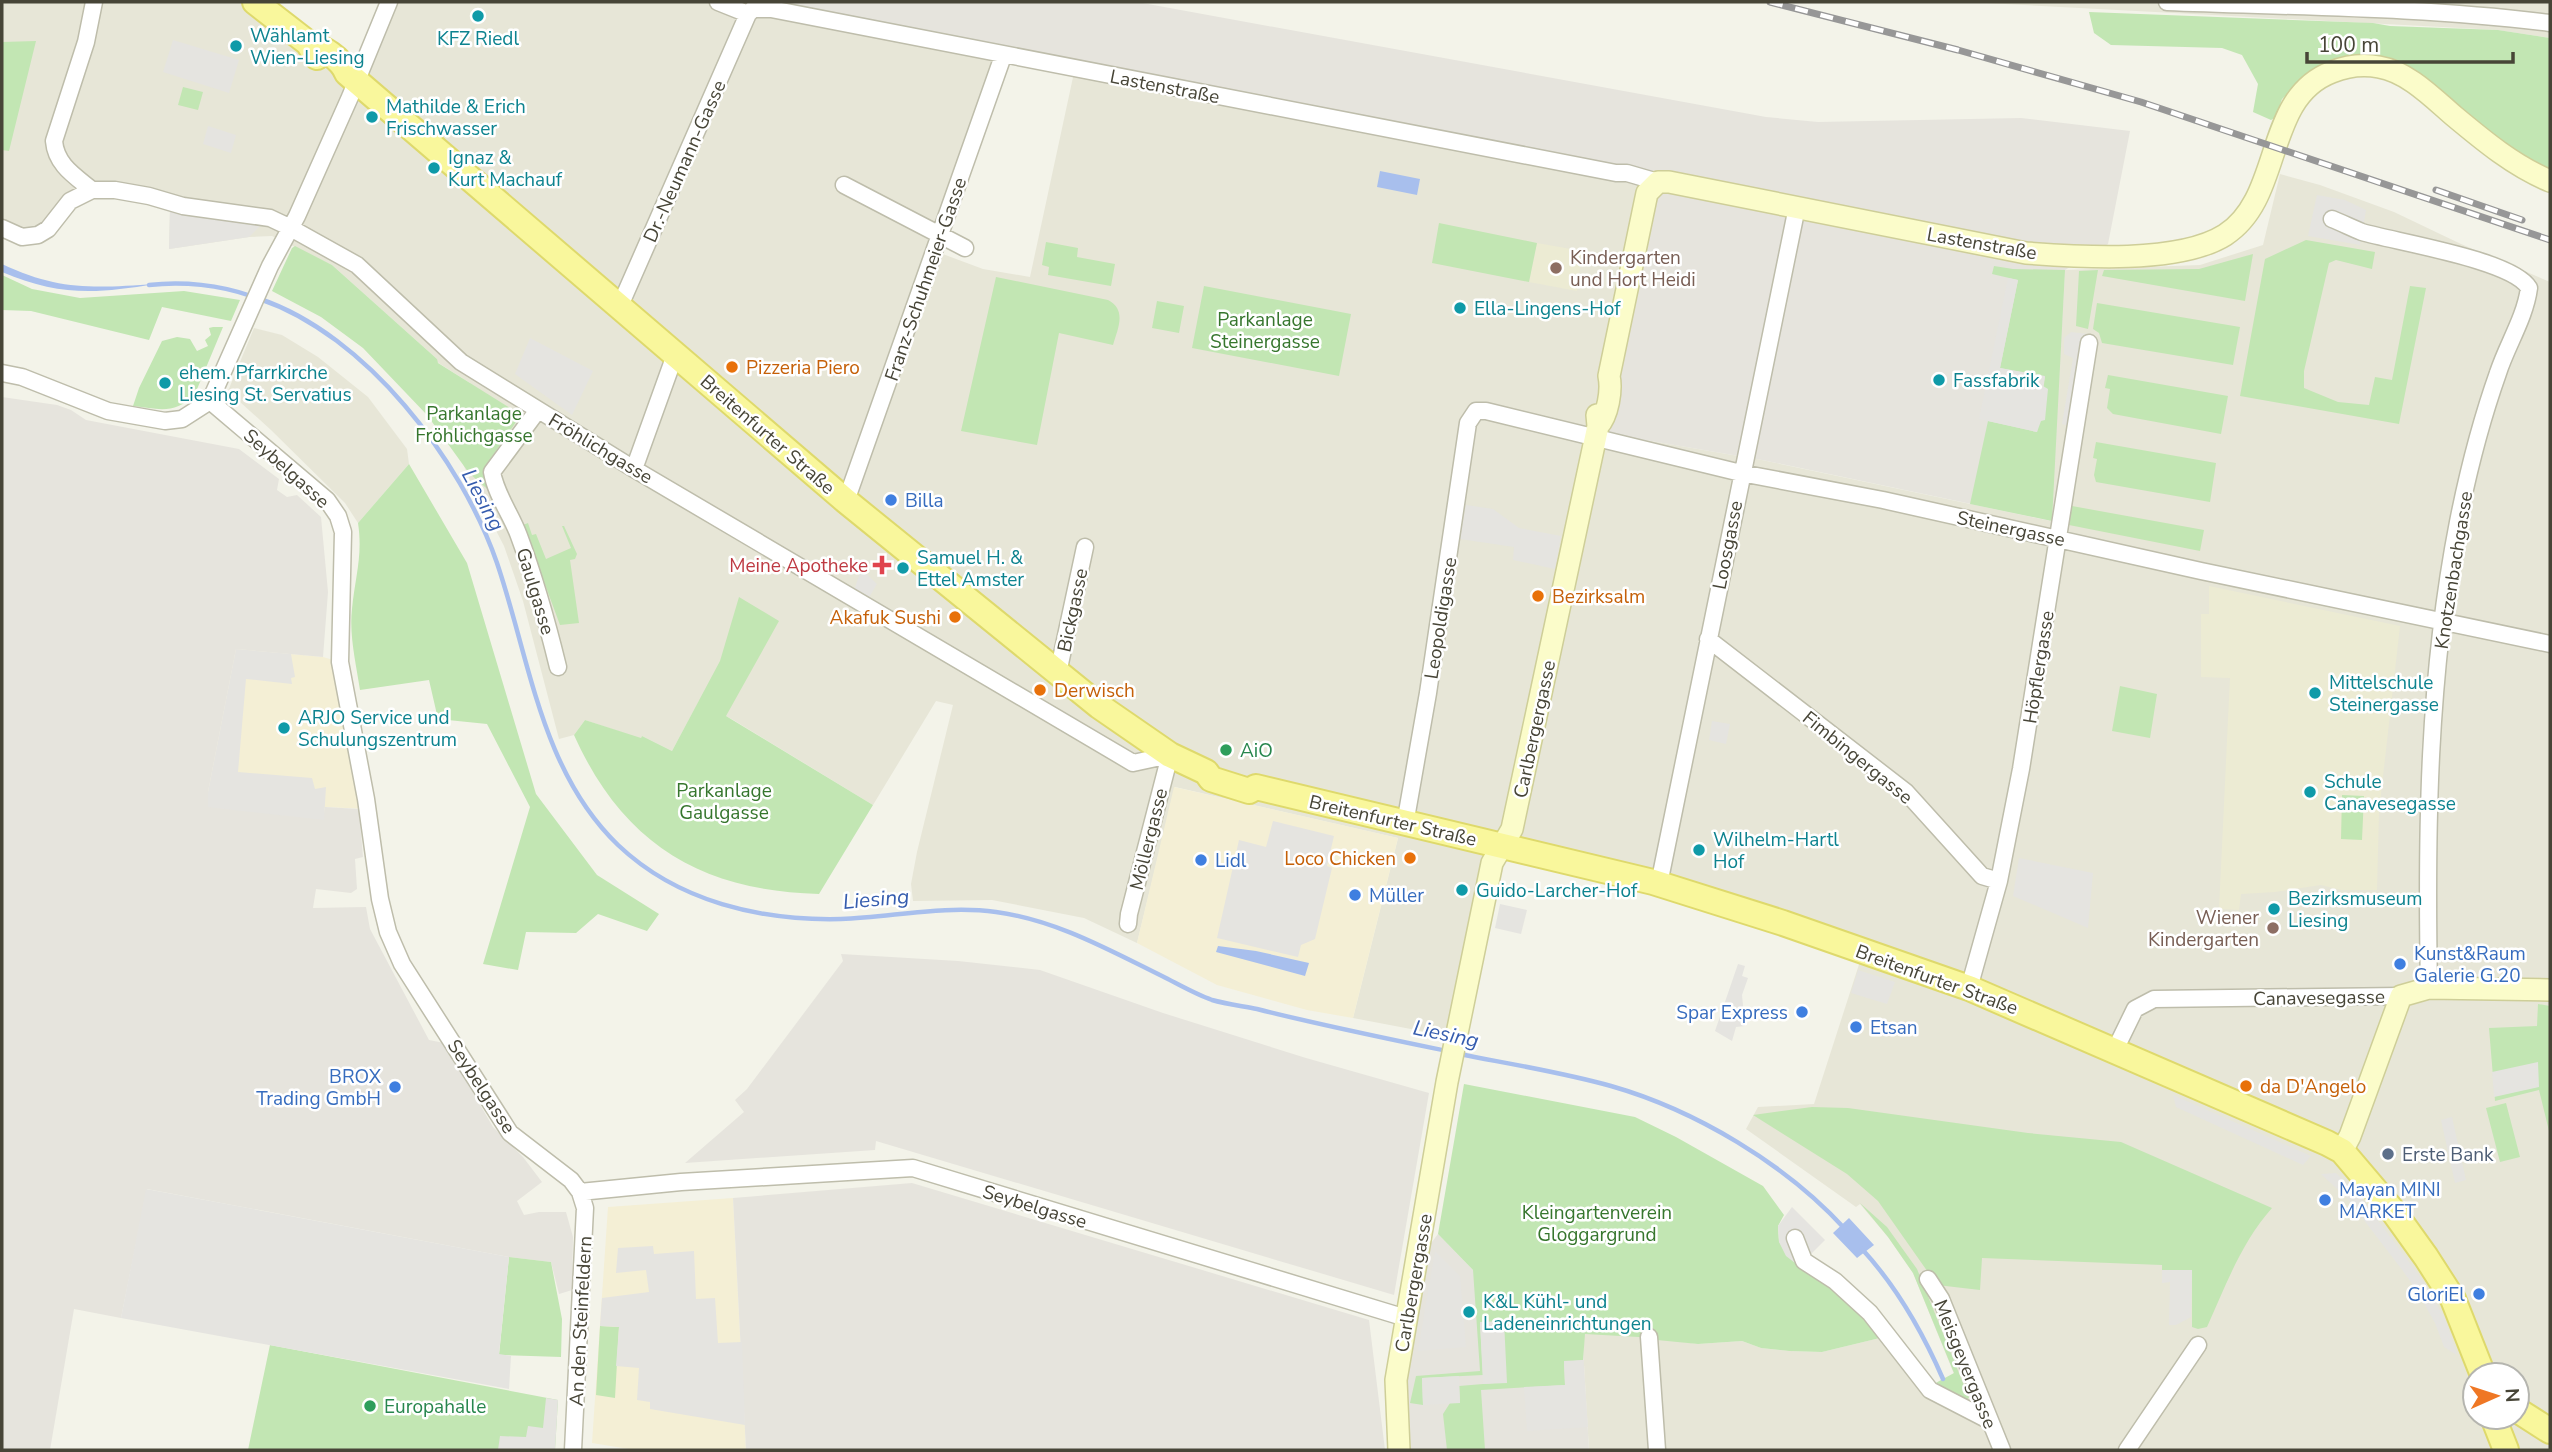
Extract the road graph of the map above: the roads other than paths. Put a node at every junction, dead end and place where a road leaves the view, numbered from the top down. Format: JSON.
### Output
{"nodes":[{"id":1,"x":94,"y":2,"type":"edge"},
{"id":2,"x":255,"y":2,"type":"edge"},
{"id":3,"x":389,"y":2,"type":"edge"},
{"id":4,"x":718,"y":2,"type":"edge"},
{"id":5,"x":2167,"y":2,"type":"edge"},
{"id":6,"x":2393,"y":6,"type":"edge"},
{"id":7,"x":748,"y":14,"type":"junction"},
{"id":8,"x":2550,"y":23,"type":"edge"},
{"id":9,"x":1003,"y":56,"type":"junction"},
{"id":10,"x":351,"y":77,"type":"junction"},
{"id":11,"x":2550,"y":181,"type":"edge"},
{"id":12,"x":1658,"y":182,"type":"junction"},
{"id":13,"x":844,"y":185,"type":"dead end"},
{"id":14,"x":92,"y":190,"type":"junction"},
{"id":15,"x":1797,"y":207,"type":"junction"},
{"id":16,"x":2332,"y":219,"type":"dead end"},
{"id":17,"x":2,"y":228,"type":"edge"},
{"id":18,"x":290,"y":228,"type":"junction"},
{"id":19,"x":941,"y":236,"type":"junction"},
{"id":20,"x":965,"y":248,"type":"dead end"},
{"id":21,"x":619,"y":308,"type":"junction"},
{"id":22,"x":2090,"y":344,"type":"dead end"},
{"id":23,"x":675,"y":355,"type":"junction"},
{"id":24,"x":2,"y":373,"type":"edge"},
{"id":25,"x":210,"y":401,"type":"junction"},
{"id":26,"x":538,"y":410,"type":"junction"},
{"id":27,"x":1474,"y":412,"type":"joint"},
{"id":28,"x":1597,"y":433,"type":"junction"},
{"id":29,"x":634,"y":469,"type":"junction"},
{"id":30,"x":1741,"y":473,"type":"junction"},
{"id":31,"x":846,"y":501,"type":"junction"},
{"id":32,"x":2059,"y":539,"type":"junction"},
{"id":33,"x":1085,"y":547,"type":"dead end"},
{"id":34,"x":2443,"y":620,"type":"junction"},
{"id":35,"x":1708,"y":639,"type":"junction"},
{"id":36,"x":2550,"y":643,"type":"edge"},
{"id":37,"x":558,"y":667,"type":"dead end"},
{"id":38,"x":1058,"y":673,"type":"junction"},
{"id":39,"x":1170,"y":755,"type":"junction"},
{"id":40,"x":1405,"y":824,"type":"junction"},
{"id":41,"x":1502,"y":846,"type":"junction"},
{"id":42,"x":1999,"y":881,"type":"junction"},
{"id":43,"x":1659,"y":884,"type":"junction"},
{"id":44,"x":1128,"y":924,"type":"dead end"},
{"id":45,"x":1969,"y":988,"type":"junction"},
{"id":46,"x":2429,"y":988,"type":"junction"},
{"id":47,"x":2550,"y":990,"type":"edge"},
{"id":48,"x":2401,"y":996,"type":"junction"},
{"id":49,"x":2115,"y":1050,"type":"junction"},
{"id":50,"x":2342,"y":1151,"type":"junction"},
{"id":51,"x":580,"y":1192,"type":"junction"},
{"id":52,"x":1795,"y":1238,"type":"dead end"},
{"id":53,"x":1928,"y":1279,"type":"dead end"},
{"id":54,"x":1406,"y":1318,"type":"junction"},
{"id":55,"x":1649,"y":1337,"type":"dead end"},
{"id":56,"x":2198,"y":1345,"type":"dead end"},
{"id":57,"x":2477,"y":1361,"type":"edge"},
{"id":58,"x":1990,"y":1421,"type":"junction"},
{"id":59,"x":2531,"y":1422,"type":"edge"},
{"id":60,"x":2550,"y":1431,"type":"edge"},
{"id":61,"x":573,"y":1450,"type":"edge"},
{"id":62,"x":1399,"y":1450,"type":"edge"},
{"id":63,"x":1657,"y":1450,"type":"edge"},
{"id":64,"x":2001,"y":1450,"type":"edge"},
{"id":65,"x":2127,"y":1450,"type":"edge"}],
"edges":[{"from":1,"to":14,"type":"street"},
{"from":2,"to":10,"type":"main road","name":"Breitenfurter Straße"},
{"from":3,"to":10,"type":"street"},
{"from":4,"to":7,"type":"street","name":"Lastenstraße"},
{"from":5,"to":6,"type":"street"},
{"from":6,"to":8,"type":"street"},
{"from":7,"to":9,"type":"street","name":"Lastenstraße"},
{"from":7,"to":21,"type":"street","name":"Dr.-Neumann-Gasse"},
{"from":9,"to":12,"type":"street","name":"Lastenstraße"},
{"from":9,"to":19,"type":"street","name":"Franz-Schuhmeier-Gasse"},
{"from":10,"to":18,"type":"street"},
{"from":10,"to":21,"type":"main road","name":"Breitenfurter Straße"},
{"from":11,"to":15,"type":"street","name":"Lastenstraße"},
{"from":12,"to":15,"type":"street","name":"Lastenstraße"},
{"from":12,"to":28,"type":"street","name":"Carlbergergasse"},
{"from":13,"to":19,"type":"street"},
{"from":14,"to":17,"type":"street"},
{"from":14,"to":18,"type":"street","name":"Fröhlichgasse"},
{"from":15,"to":30,"type":"street","name":"Loosgasse"},
{"from":16,"to":34,"type":"street","name":"Knotzenbachgasse"},
{"from":18,"to":25,"type":"street"},
{"from":18,"to":26,"type":"street","name":"Fröhlichgasse"},
{"from":19,"to":20,"type":"street"},
{"from":19,"to":31,"type":"street","name":"Franz-Schuhmeier-Gasse"},
{"from":21,"to":23,"type":"main road","name":"Breitenfurter Straße"},
{"from":22,"to":32,"type":"street","name":"Höpflergasse"},
{"from":23,"to":29,"type":"street"},
{"from":23,"to":31,"type":"main road","name":"Breitenfurter Straße"},
{"from":24,"to":25,"type":"street"},
{"from":25,"to":51,"type":"street","name":"Seybelgasse"},
{"from":26,"to":29,"type":"street","name":"Fröhlichgasse"},
{"from":26,"to":37,"type":"street","name":"Gaulgasse"},
{"from":27,"to":28,"type":"street","name":"Steinergasse"},
{"from":27,"to":40,"type":"street","name":"Leopoldigasse"},
{"from":28,"to":30,"type":"street","name":"Steinergasse"},
{"from":28,"to":41,"type":"street","name":"Carlbergergasse"},
{"from":29,"to":39,"type":"street","name":"Fröhlichgasse"},
{"from":30,"to":32,"type":"street","name":"Steinergasse"},
{"from":30,"to":35,"type":"street","name":"Loosgasse"},
{"from":31,"to":38,"type":"main road","name":"Breitenfurter Straße"},
{"from":32,"to":34,"type":"street","name":"Steinergasse"},
{"from":32,"to":42,"type":"street","name":"Höpflergasse"},
{"from":33,"to":38,"type":"street","name":"Bickgasse"},
{"from":34,"to":36,"type":"street","name":"Steinergasse"},
{"from":34,"to":46,"type":"street","name":"Knotzenbachgasse"},
{"from":35,"to":42,"type":"street","name":"Fimbingergasse"},
{"from":35,"to":43,"type":"street","name":"Loosgasse"},
{"from":38,"to":39,"type":"main road","name":"Breitenfurter Straße"},
{"from":39,"to":40,"type":"main road","name":"Breitenfurter Straße"},
{"from":39,"to":44,"type":"street","name":"Möllergasse"},
{"from":40,"to":41,"type":"main road","name":"Breitenfurter Straße"},
{"from":41,"to":43,"type":"main road","name":"Breitenfurter Straße"},
{"from":41,"to":54,"type":"street","name":"Carlbergergasse"},
{"from":42,"to":45,"type":"street","name":"Höpflergasse"},
{"from":43,"to":45,"type":"main road","name":"Breitenfurter Straße"},
{"from":45,"to":49,"type":"main road","name":"Breitenfurter Straße"},
{"from":46,"to":47,"type":"street","name":"Canavesegasse"},
{"from":46,"to":48,"type":"street","name":"Canavesegasse"},
{"from":48,"to":49,"type":"street","name":"Canavesegasse"},
{"from":48,"to":50,"type":"street"},
{"from":49,"to":50,"type":"main road","name":"Breitenfurter Straße"},
{"from":50,"to":57,"type":"main road","name":"Breitenfurter Straße"},
{"from":51,"to":54,"type":"street","name":"Seybelgasse"},
{"from":51,"to":61,"type":"street","name":"An den Steinfeldern"},
{"from":52,"to":58,"type":"street"},
{"from":53,"to":58,"type":"street","name":"Meisgeyergasse"},
{"from":54,"to":62,"type":"street","name":"Carlbergergasse"},
{"from":55,"to":63,"type":"street"},
{"from":56,"to":65,"type":"street"},
{"from":58,"to":64,"type":"street","name":"Meisgeyergasse"},
{"from":59,"to":60,"type":"main road"}]}
